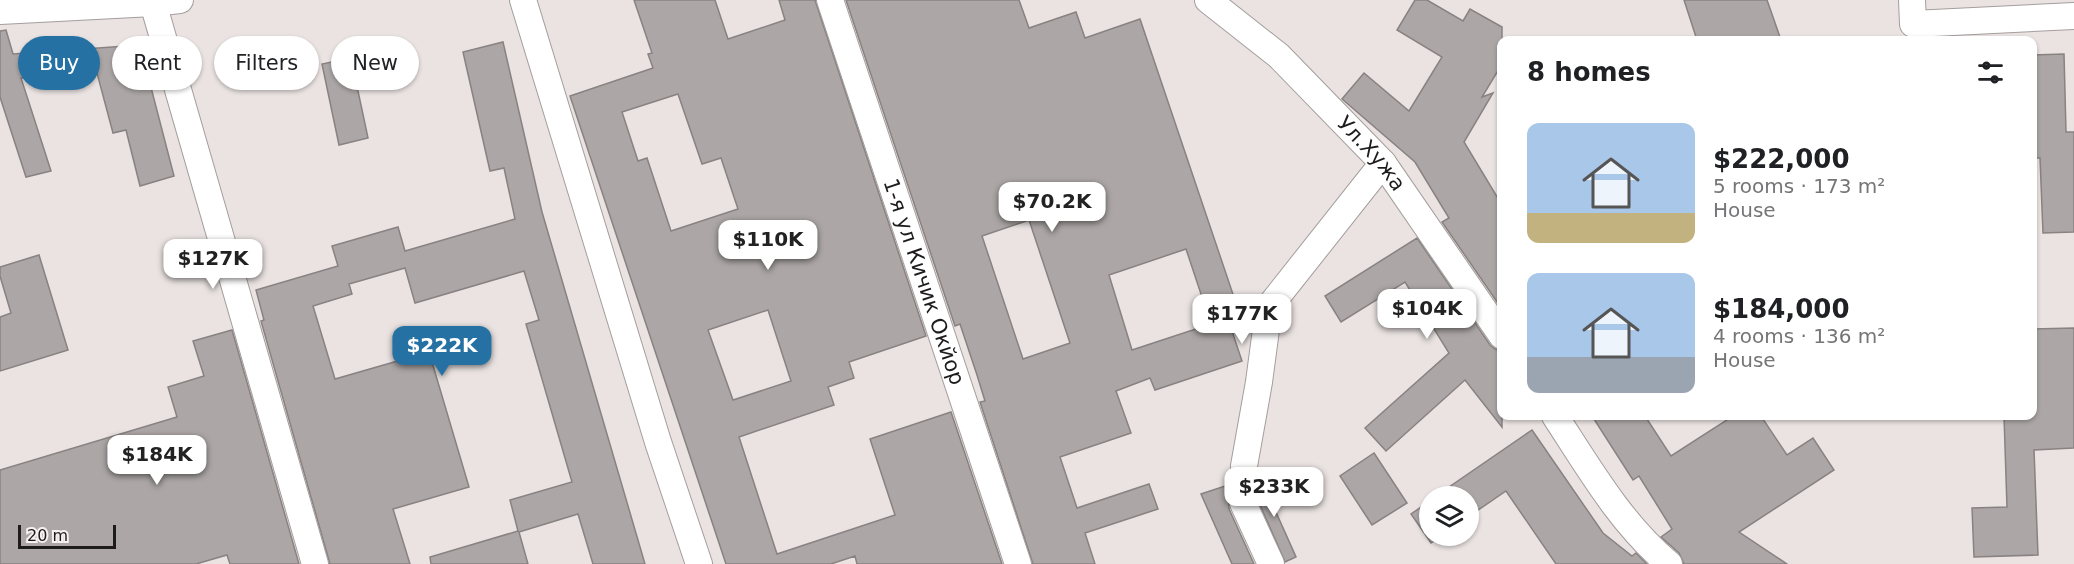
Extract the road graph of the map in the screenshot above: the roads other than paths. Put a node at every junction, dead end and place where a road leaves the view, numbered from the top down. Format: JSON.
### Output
{"nodes":[{"id":1,"x":180,"y":0,"type":"edge"},
{"id":2,"x":523,"y":0,"type":"edge"},
{"id":3,"x":830,"y":0,"type":"edge"},
{"id":4,"x":1208,"y":0,"type":"edge"},
{"id":5,"x":1912,"y":0,"type":"edge"},
{"id":6,"x":153,"y":3,"type":"junction"},
{"id":7,"x":0,"y":11,"type":"edge"},
{"id":8,"x":2074,"y":16,"type":"edge"},
{"id":9,"x":1383,"y":163,"type":"junction"},
{"id":10,"x":1497,"y":329,"type":"edge"},
{"id":11,"x":1558,"y":420,"type":"edge"},
{"id":12,"x":315,"y":564,"type":"edge"},
{"id":13,"x":699,"y":564,"type":"edge"},
{"id":14,"x":1018,"y":564,"type":"edge"},
{"id":15,"x":1271,"y":564,"type":"edge"},
{"id":16,"x":1669,"y":564,"type":"edge"}],
"edges":[{"from":1,"to":6,"type":"street"},
{"from":2,"to":13,"type":"street"},
{"from":3,"to":14,"type":"street","name":"1-я ул Кичик Окйор"},
{"from":4,"to":9,"type":"street","name":"Ул.Хужа"},
{"from":5,"to":8,"type":"street"},
{"from":6,"to":7,"type":"street"},
{"from":6,"to":12,"type":"street"},
{"from":9,"to":10,"type":"street","name":"Ул.Хужа"},
{"from":9,"to":15,"type":"street"},
{"from":11,"to":16,"type":"street"}]}
